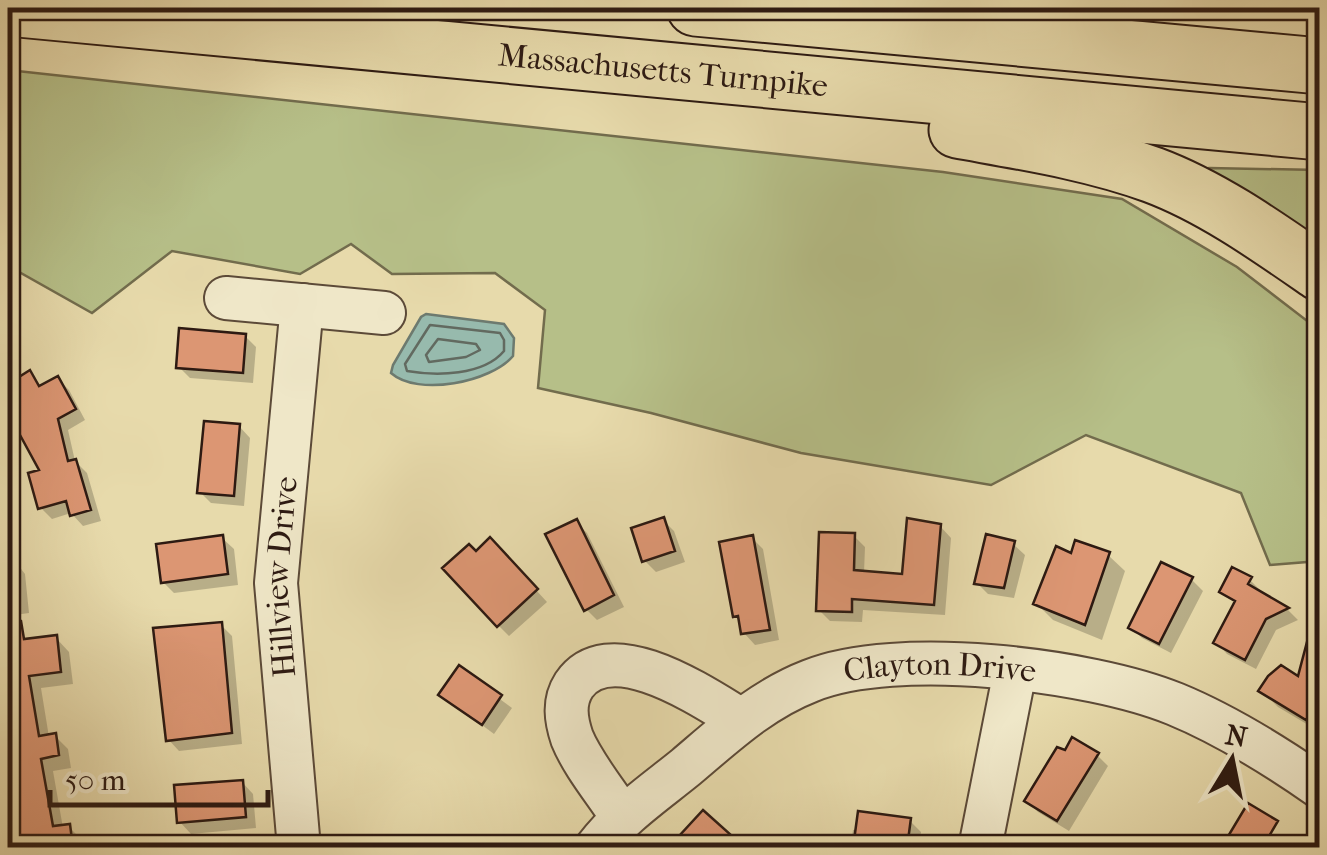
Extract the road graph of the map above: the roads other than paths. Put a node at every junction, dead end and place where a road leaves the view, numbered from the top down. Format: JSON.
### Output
{"nodes":[{"id":1,"x":8,"y":8,"type":"edge"},
{"id":2,"x":695,"y":8,"type":"edge"},
{"id":3,"x":964,"y":8,"type":"edge"},
{"id":4,"x":1320,"y":36,"type":"edge"},
{"id":5,"x":625,"y":66,"type":"junction"},
{"id":6,"x":1320,"y":66,"type":"edge"},
{"id":7,"x":1320,"y":132,"type":"edge"},
{"id":8,"x":1320,"y":273,"type":"edge"},
{"id":9,"x":226,"y":298,"type":"dead end"},
{"id":10,"x":302,"y":305,"type":"junction"},
{"id":11,"x":384,"y":313,"type":"dead end"},
{"id":12,"x":1016,"y":671,"type":"junction"},
{"id":13,"x":742,"y":720,"type":"junction"},
{"id":14,"x":1320,"y":787,"type":"edge"},
{"id":15,"x":609,"y":832,"type":"edge"},
{"id":16,"x":299,"y":848,"type":"edge"},
{"id":17,"x":980,"y":848,"type":"edge"}],
"edges":[{"from":1,"to":5,"type":"highway","name":"Massachusetts Turnpike"},
{"from":2,"to":6,"type":"highway","name":"Massachusetts Turnpike"},
{"from":3,"to":4,"type":"highway"},
{"from":5,"to":7,"type":"highway","name":"Massachusetts Turnpike"},
{"from":5,"to":8,"type":"highway"},
{"from":9,"to":10,"type":"street"},
{"from":10,"to":11,"type":"street"},
{"from":10,"to":16,"type":"street","name":"Hillview Drive"},
{"from":12,"to":13,"type":"street","name":"Clayton Drive"},
{"from":12,"to":14,"type":"street","name":"Clayton Drive"},
{"from":12,"to":17,"type":"street"},
{"from":13,"to":15,"type":"street","name":"Clayton Drive"},
{"from":13,"to":15,"type":"street"}]}
